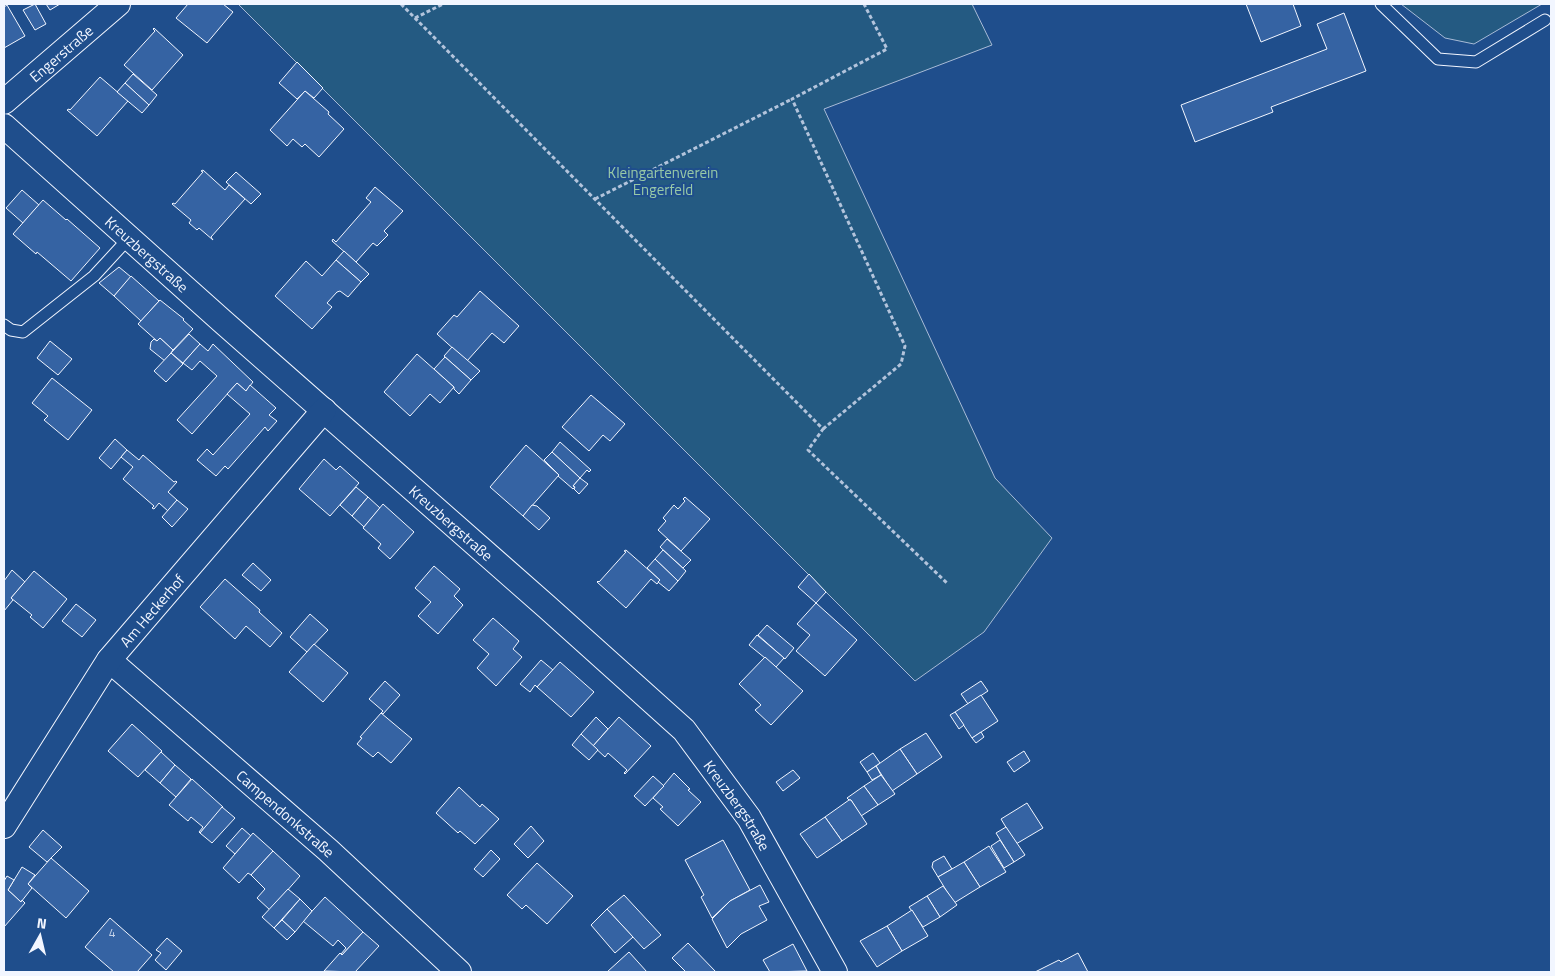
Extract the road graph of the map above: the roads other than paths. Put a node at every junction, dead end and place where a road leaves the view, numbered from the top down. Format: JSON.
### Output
{"nodes":[{"id":1,"x":118,"y":4,"type":"edge"},
{"id":2,"x":1380,"y":4,"type":"edge"},
{"id":3,"x":1545,"y":20,"type":"dead end"},
{"id":4,"x":4,"y":102,"type":"edge"},
{"id":5,"x":4,"y":126,"type":"edge"},
{"id":6,"x":129,"y":238,"type":"junction"},
{"id":7,"x":4,"y":325,"type":"edge"},
{"id":8,"x":324,"y":410,"type":"junction"},
{"id":9,"x":109,"y":660,"type":"junction"},
{"id":10,"x":4,"y":826,"type":"edge"},
{"id":11,"x":459,"y":972,"type":"edge"},
{"id":12,"x":834,"y":972,"type":"edge"}],
"edges":[{"from":1,"to":4,"type":"street","name":"Engerstraße"},
{"from":2,"to":3,"type":"lane"},
{"from":5,"to":6,"type":"street","name":"Kreuzbergstraße"},
{"from":6,"to":7,"type":"lane"},
{"from":6,"to":8,"type":"street","name":"Kreuzbergstraße"},
{"from":8,"to":9,"type":"street","name":"Am Heckerhof"},
{"from":8,"to":12,"type":"street","name":"Kreuzbergstraße"},
{"from":9,"to":10,"type":"street","name":"Am Heckerhof"},
{"from":9,"to":11,"type":"street","name":"Campendonkstraße"}]}
